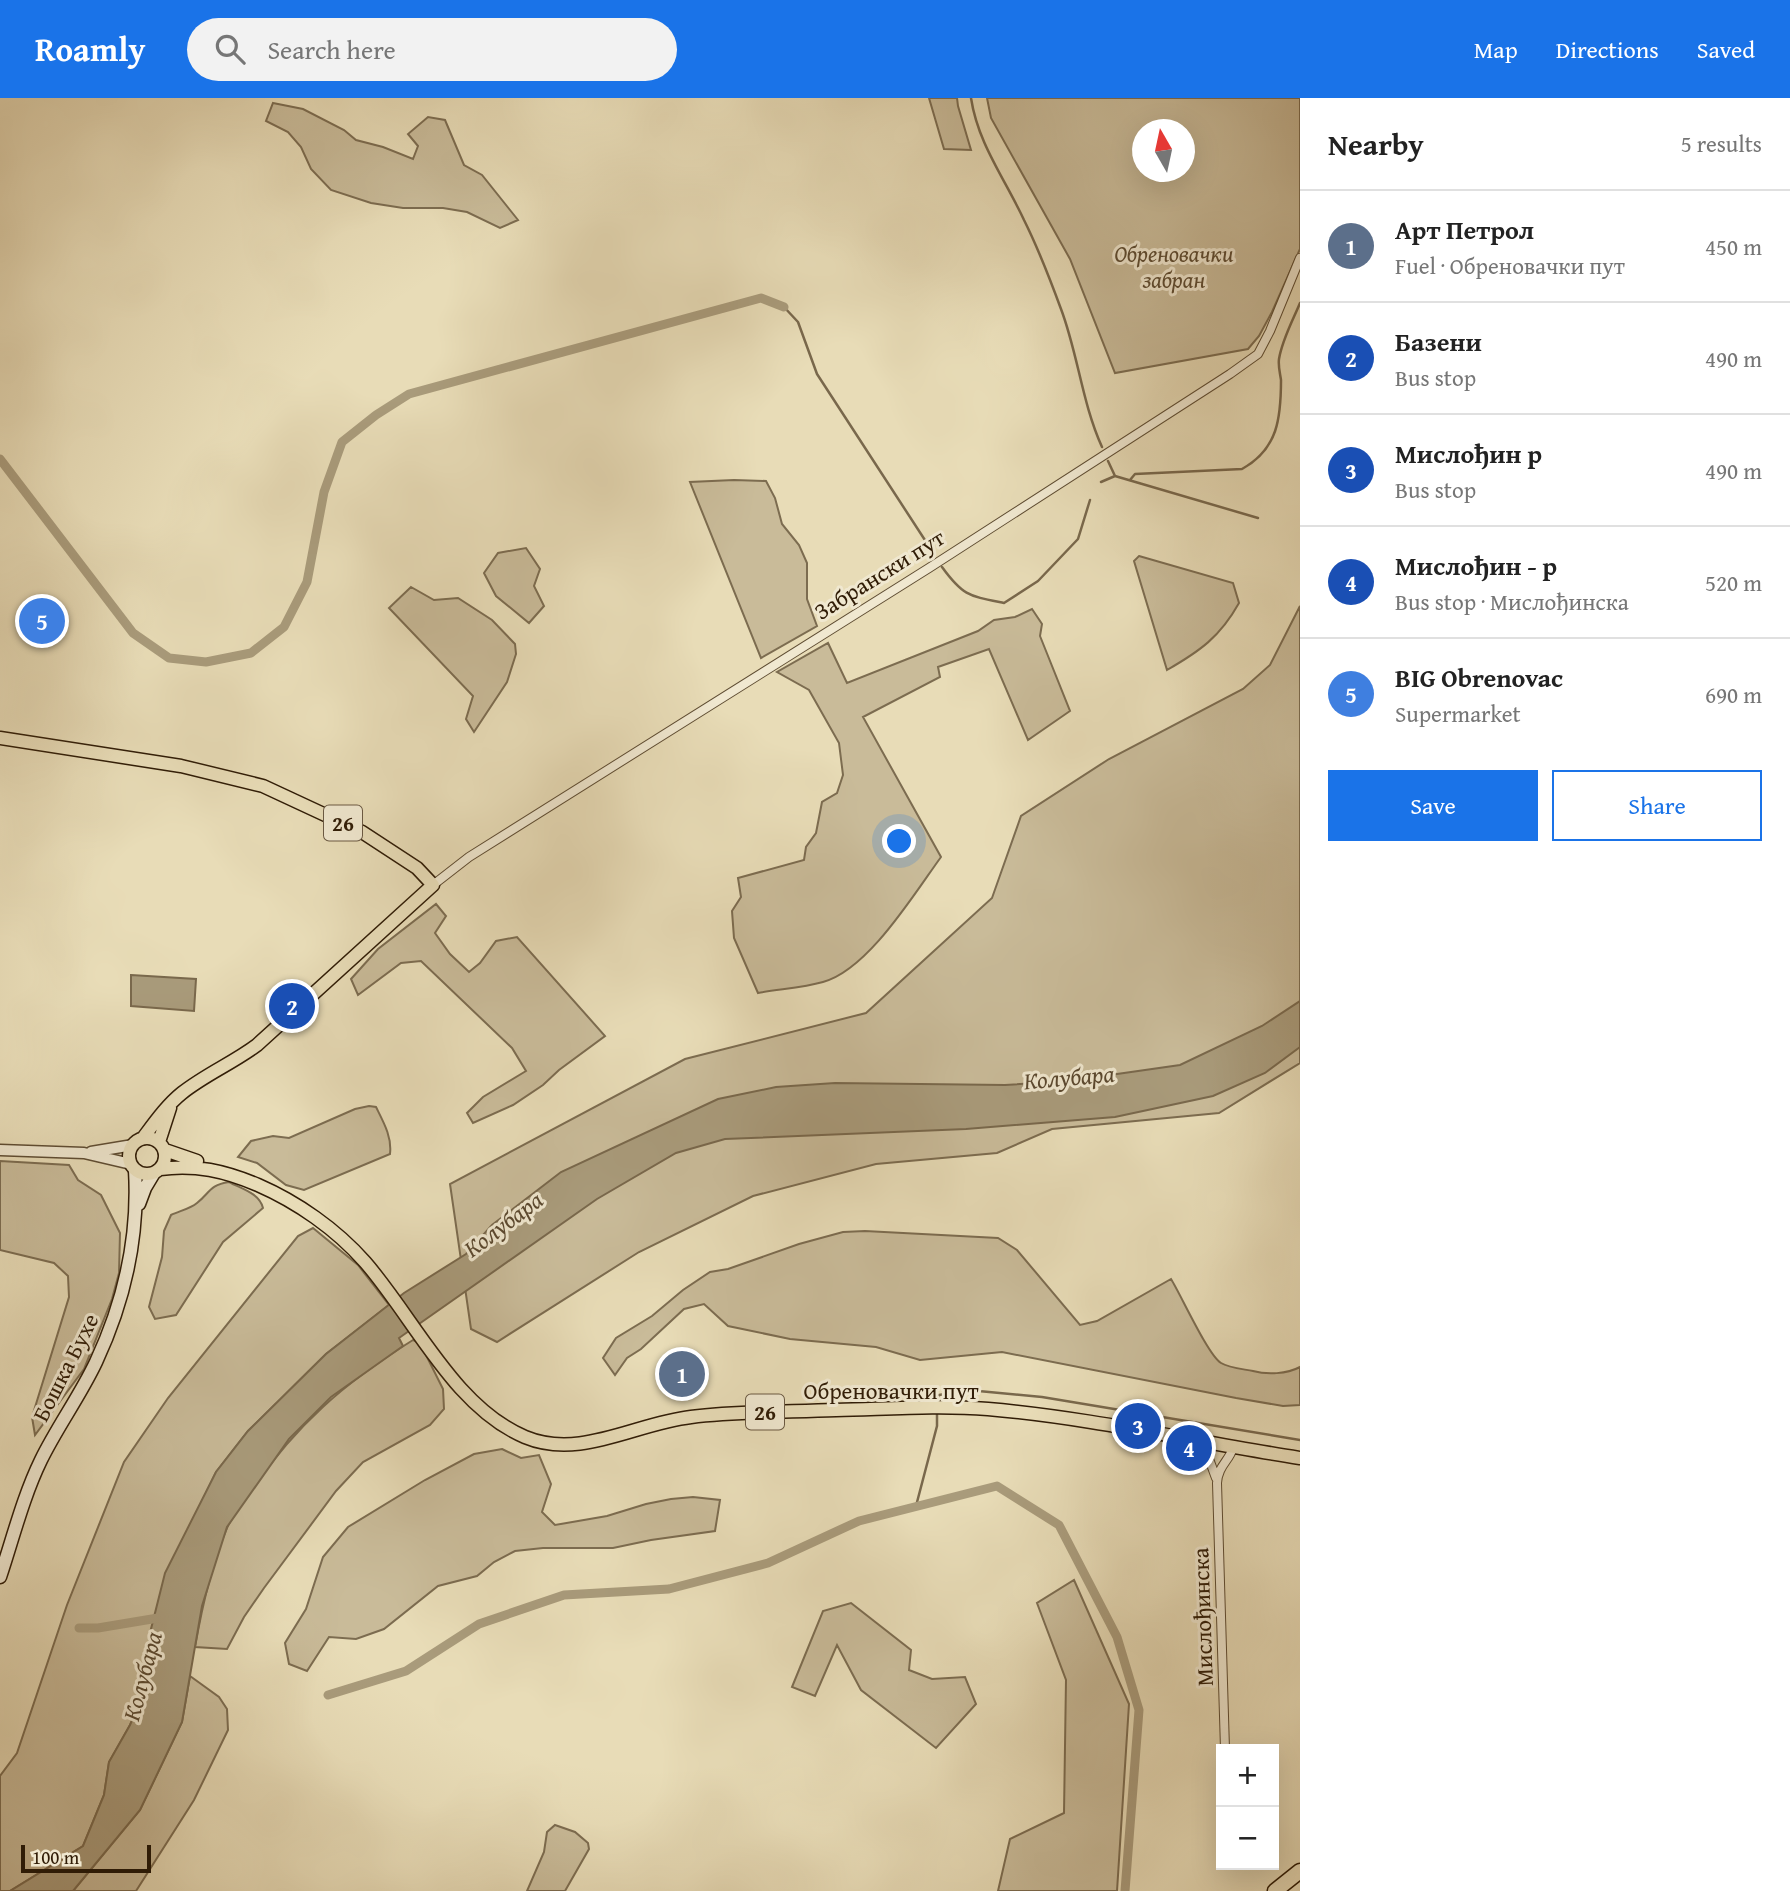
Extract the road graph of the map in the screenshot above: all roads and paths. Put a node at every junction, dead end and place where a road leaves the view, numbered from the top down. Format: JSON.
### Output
{"nodes":[{"id":1,"x":1300,"y":258,"type":"edge"},
{"id":2,"x":0,"y":737,"type":"edge"},
{"id":3,"x":433,"y":885,"type":"junction"},
{"id":4,"x":171,"y":1104,"type":"junction"},
{"id":5,"x":138,"y":1142,"type":"junction"},
{"id":6,"x":162,"y":1146,"type":"junction"},
{"id":7,"x":0,"y":1150,"type":"edge"},
{"id":8,"x":84,"y":1153,"type":"junction"},
{"id":9,"x":133,"y":1167,"type":"junction"},
{"id":10,"x":217,"y":1170,"type":"junction"},
{"id":11,"x":157,"y":1171,"type":"junction"},
{"id":12,"x":136,"y":1211,"type":"junction"},
{"id":13,"x":1191,"y":1441,"type":"junction"},
{"id":14,"x":1233,"y":1448,"type":"junction"},
{"id":15,"x":1300,"y":1458,"type":"edge"},
{"id":16,"x":1217,"y":1483,"type":"junction"},
{"id":17,"x":0,"y":1577,"type":"edge"},
{"id":18,"x":1226,"y":1744,"type":"edge"},
{"id":19,"x":1300,"y":1871,"type":"edge"},
{"id":20,"x":1275,"y":1891,"type":"edge"}],
"edges":[{"from":1,"to":3,"type":"street","name":"Забрански пут"},
{"from":2,"to":3,"type":"main road","number":"26"},
{"from":3,"to":4,"type":"main road"},
{"from":4,"to":5,"type":"main road"},
{"from":4,"to":6,"type":"main road"},
{"from":5,"to":6,"type":"main road","number":"26"},
{"from":5,"to":8,"type":"street"},
{"from":5,"to":9,"type":"main road"},
{"from":6,"to":10,"type":"main road","number":"26"},
{"from":6,"to":11,"type":"main road"},
{"from":7,"to":8,"type":"street"},
{"from":8,"to":9,"type":"street"},
{"from":9,"to":11,"type":"main road","number":"26"},
{"from":9,"to":12,"type":"main road","name":"Бошка Бухе"},
{"from":10,"to":11,"type":"main road","number":"26"},
{"from":10,"to":13,"type":"main road","name":"Обреновачки пут","number":"26"},
{"from":11,"to":12,"type":"main road","name":"Бошка Бухе"},
{"from":12,"to":17,"type":"main road","name":"Бошка Бухе"},
{"from":13,"to":14,"type":"main road","name":"Обреновачки пут","number":"26"},
{"from":13,"to":16,"type":"street","name":"Мислођинска"},
{"from":14,"to":15,"type":"main road","name":"Обреновачки пут","number":"26"},
{"from":14,"to":16,"type":"street","name":"Мислођинска"},
{"from":16,"to":18,"type":"street","name":"Мислођинска"},
{"from":19,"to":20,"type":"highway"}]}
